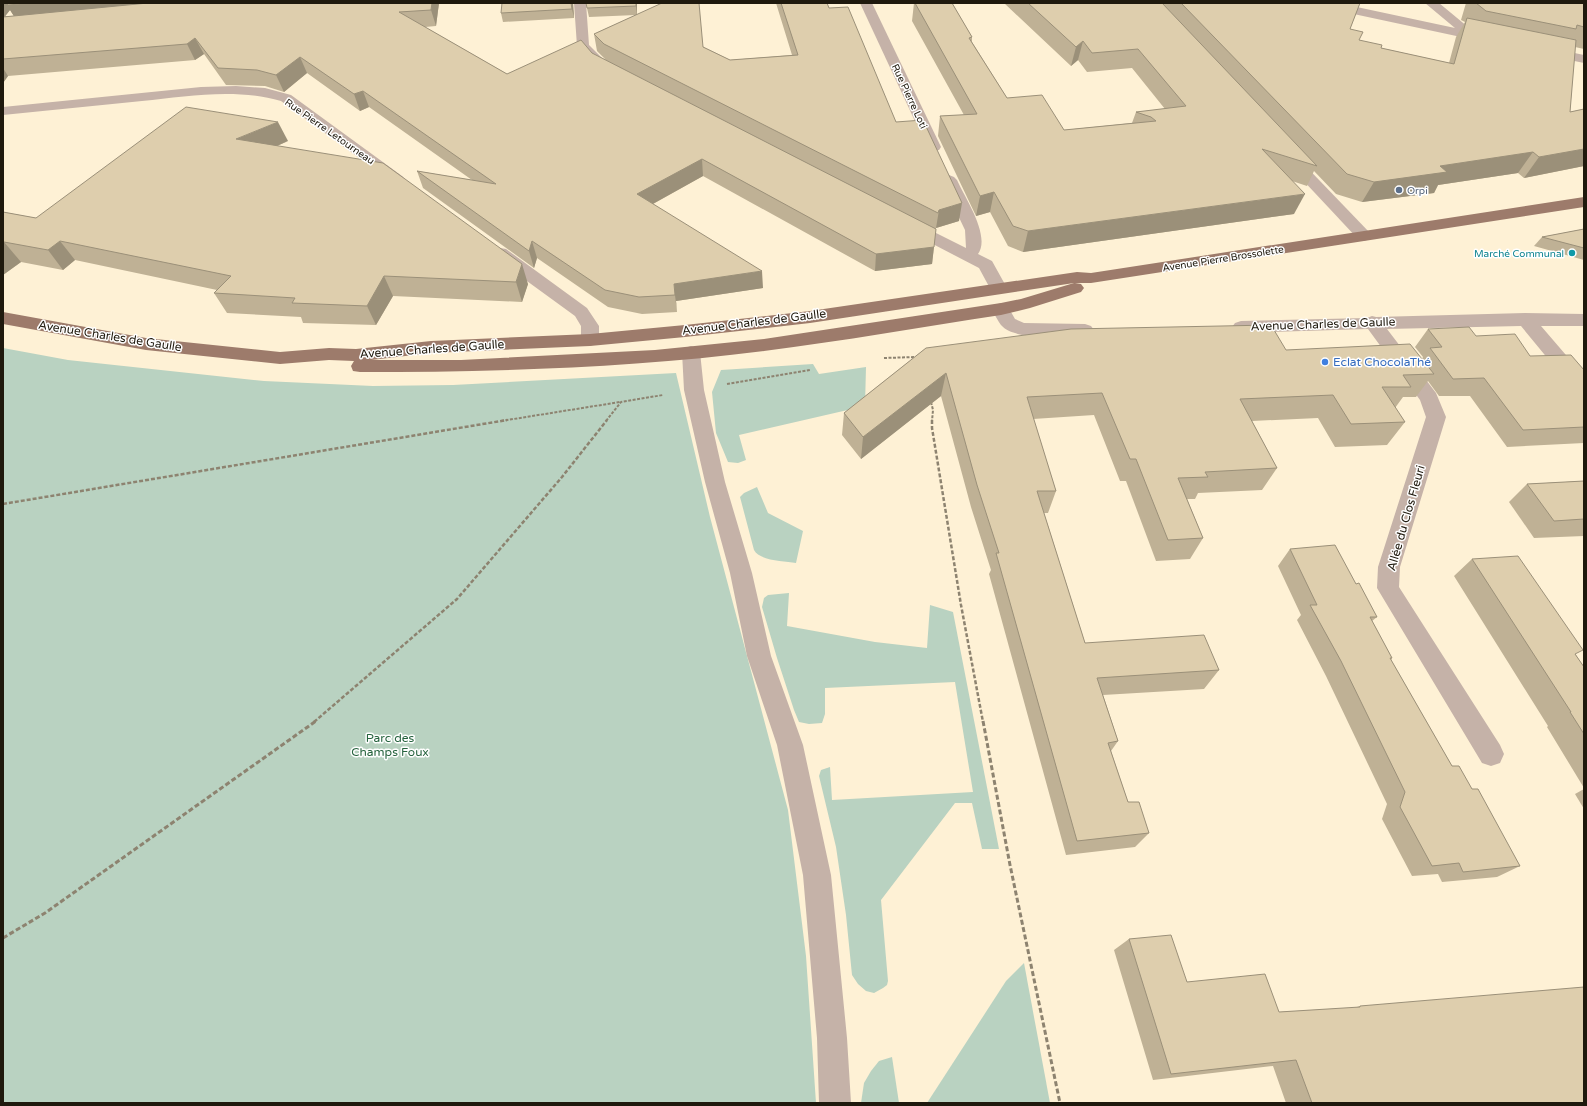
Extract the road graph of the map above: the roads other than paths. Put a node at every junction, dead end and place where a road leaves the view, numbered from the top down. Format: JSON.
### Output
{"nodes":[{"id":1,"x":580,"y":3,"type":"edge"},
{"id":2,"x":866,"y":3,"type":"edge"},
{"id":3,"x":1320,"y":3,"type":"edge"},
{"id":4,"x":1431,"y":3,"type":"edge"},
{"id":5,"x":1472,"y":35,"type":"junction"},
{"id":6,"x":1502,"y":42,"type":"edge"},
{"id":7,"x":1532,"y":48,"type":"edge"},
{"id":8,"x":1584,"y":59,"type":"edge"},
{"id":9,"x":615,"y":73,"type":"edge"},
{"id":10,"x":3,"y":110,"type":"edge"},
{"id":11,"x":1279,"y":146,"type":"edge"},
{"id":12,"x":407,"y":186,"type":"edge"},
{"id":13,"x":1584,"y":202,"type":"edge"},
{"id":14,"x":898,"y":220,"type":"edge"},
{"id":15,"x":1364,"y":236,"type":"junction"},
{"id":16,"x":491,"y":247,"type":"edge"},
{"id":17,"x":969,"y":256,"type":"junction"},
{"id":18,"x":1091,"y":278,"type":"junction"},
{"id":19,"x":998,"y":288,"type":"junction"},
{"id":20,"x":862,"y":309,"type":"joint"},
{"id":21,"x":1001,"y":309,"type":"junction"},
{"id":22,"x":3,"y":318,"type":"edge"},
{"id":23,"x":1525,"y":319,"type":"junction"},
{"id":24,"x":1584,"y":320,"type":"edge"},
{"id":25,"x":769,"y":322,"type":"junction"},
{"id":26,"x":1372,"y":322,"type":"junction"},
{"id":27,"x":1221,"y":327,"type":"edge"},
{"id":28,"x":1098,"y":330,"type":"edge"},
{"id":29,"x":590,"y":340,"type":"junction"},
{"id":30,"x":691,"y":352,"type":"junction"},
{"id":31,"x":280,"y":358,"type":"junction"},
{"id":32,"x":469,"y":366,"type":"junction"},
{"id":33,"x":1584,"y":389,"type":"edge"},
{"id":34,"x":1491,"y":754,"type":"dead end"},
{"id":35,"x":835,"y":1103,"type":"edge"}],
"edges":[{"from":1,"to":9,"type":"street"},
{"from":2,"to":17,"type":"street","name":"Rue Pierre Loti"},
{"from":3,"to":5,"type":"street"},
{"from":4,"to":5,"type":"street"},
{"from":5,"to":6,"type":"street"},
{"from":7,"to":8,"type":"street"},
{"from":10,"to":12,"type":"street","name":"Rue Pierre Letourneau"},
{"from":11,"to":15,"type":"street"},
{"from":13,"to":15,"type":"main road","name":"Avenue Pierre Brossolette"},
{"from":14,"to":17,"type":"street"},
{"from":15,"to":18,"type":"main road","name":"Avenue Pierre Brossolette"},
{"from":16,"to":29,"type":"street"},
{"from":17,"to":19,"type":"street"},
{"from":18,"to":19,"type":"main road","name":"Avenue Pierre Brossolette"},
{"from":18,"to":21,"type":"main road"},
{"from":19,"to":20,"type":"main road","name":"Avenue Pierre Brossolette"},
{"from":19,"to":21,"type":"main road"},
{"from":20,"to":25,"type":"main road","name":"Avenue Charles de Gaulle"},
{"from":21,"to":28,"type":"street"},
{"from":21,"to":30,"type":"main road"},
{"from":22,"to":31,"type":"main road","name":"Avenue Charles de Gaulle"},
{"from":23,"to":24,"type":"street","name":"Avenue Charles de Gaulle"},
{"from":23,"to":26,"type":"street","name":"Avenue Charles de Gaulle"},
{"from":23,"to":33,"type":"street"},
{"from":25,"to":29,"type":"main road","name":"Avenue Charles de Gaulle"},
{"from":25,"to":30,"type":"main road"},
{"from":26,"to":27,"type":"street","name":"Avenue Charles de Gaulle"},
{"from":26,"to":34,"type":"street","name":"Allée du Clos Fleuri"},
{"from":29,"to":31,"type":"main road","name":"Avenue Charles de Gaulle"},
{"from":29,"to":32,"type":"main road"},
{"from":30,"to":32,"type":"main road"},
{"from":30,"to":35,"type":"street"},
{"from":31,"to":32,"type":"main road"}]}
